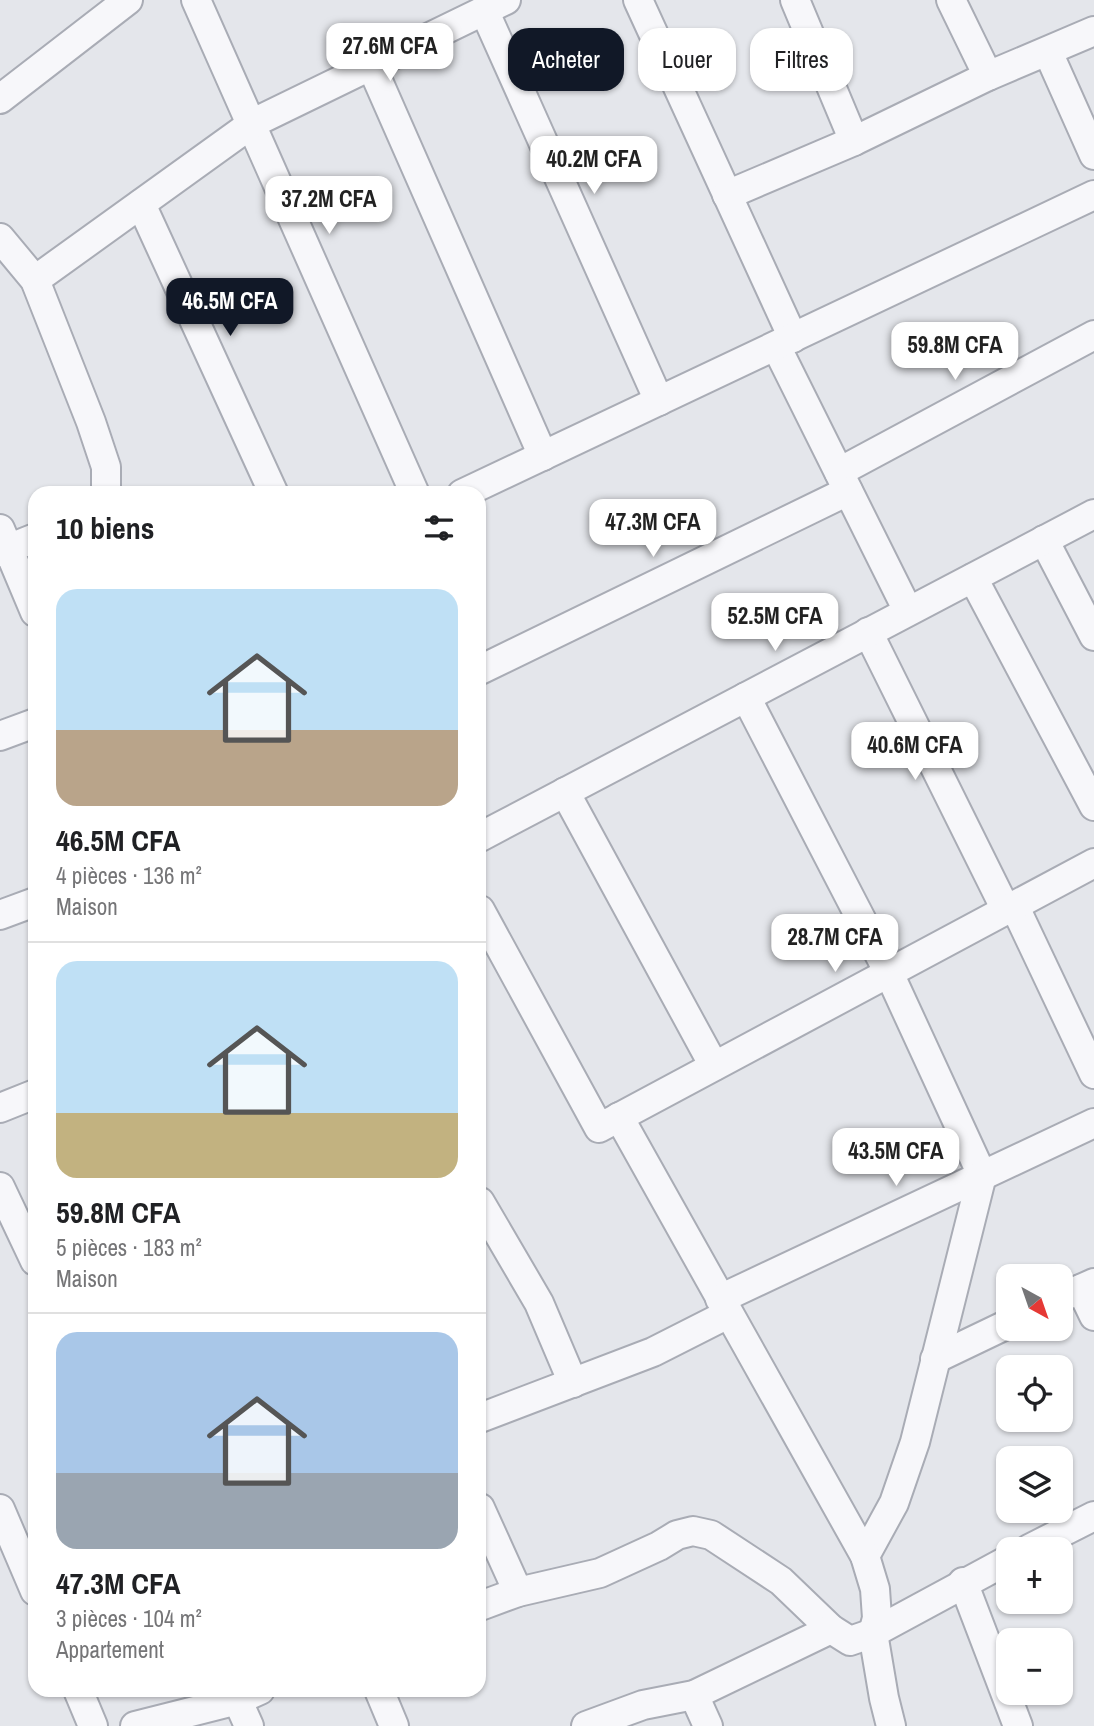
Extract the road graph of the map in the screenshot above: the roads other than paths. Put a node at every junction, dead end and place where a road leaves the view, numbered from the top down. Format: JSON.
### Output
{"nodes":[{"id":1,"x":128,"y":0,"type":"edge"},
{"id":2,"x":196,"y":0,"type":"edge"},
{"id":3,"x":638,"y":0,"type":"edge"},
{"id":4,"x":794,"y":0,"type":"edge"},
{"id":5,"x":951,"y":0,"type":"edge"},
{"id":6,"x":495,"y":5,"type":"edge"},
{"id":7,"x":1094,"y":31,"type":"edge"},
{"id":8,"x":1048,"y":52,"type":"junction"},
{"id":9,"x":372,"y":65,"type":"junction"},
{"id":10,"x":988,"y":76,"type":"junction"},
{"id":11,"x":0,"y":99,"type":"edge"},
{"id":12,"x":253,"y":123,"type":"junction"},
{"id":13,"x":854,"y":141,"type":"junction"},
{"id":14,"x":1094,"y":155,"type":"edge"},
{"id":15,"x":727,"y":195,"type":"junction"},
{"id":16,"x":1094,"y":195,"type":"edge"},
{"id":17,"x":141,"y":204,"type":"junction"},
{"id":18,"x":0,"y":238,"type":"edge"},
{"id":19,"x":35,"y":280,"type":"junction"},
{"id":20,"x":1094,"y":335,"type":"edge"},
{"id":21,"x":784,"y":342,"type":"junction"},
{"id":22,"x":659,"y":401,"type":"junction"},
{"id":23,"x":542,"y":456,"type":"junction"},
{"id":24,"x":844,"y":482,"type":"junction"},
{"id":25,"x":106,"y":486,"type":"edge"},
{"id":26,"x":270,"y":486,"type":"edge"},
{"id":27,"x":412,"y":486,"type":"edge"},
{"id":28,"x":479,"y":486,"type":"edge"},
{"id":29,"x":1094,"y":514,"type":"edge"},
{"id":30,"x":28,"y":539,"type":"edge"},
{"id":31,"x":1044,"y":540,"type":"junction"},
{"id":32,"x":3,"y":543,"type":"edge"},
{"id":33,"x":973,"y":578,"type":"junction"},
{"id":34,"x":28,"y":597,"type":"edge"},
{"id":35,"x":908,"y":611,"type":"junction"},
{"id":36,"x":868,"y":632,"type":"junction"},
{"id":37,"x":1094,"y":636,"type":"edge"},
{"id":38,"x":486,"y":667,"type":"edge"},
{"id":39,"x":746,"y":697,"type":"junction"},
{"id":40,"x":28,"y":726,"type":"edge"},
{"id":41,"x":0,"y":736,"type":"edge"},
{"id":42,"x":565,"y":792,"type":"junction"},
{"id":43,"x":1094,"y":806,"type":"edge"},
{"id":44,"x":486,"y":833,"type":"edge"},
{"id":45,"x":1094,"y":863,"type":"edge"},
{"id":46,"x":28,"y":905,"type":"edge"},
{"id":47,"x":1010,"y":908,"type":"junction"},
{"id":48,"x":0,"y":915,"type":"edge"},
{"id":49,"x":486,"y":921,"type":"edge"},
{"id":50,"x":889,"y":973,"type":"junction"},
{"id":51,"x":714,"y":1066,"type":"junction"},
{"id":52,"x":1094,"y":1074,"type":"edge"},
{"id":53,"x":28,"y":1097,"type":"edge"},
{"id":54,"x":0,"y":1108,"type":"edge"},
{"id":55,"x":619,"y":1117,"type":"junction"},
{"id":56,"x":1094,"y":1123,"type":"edge"},
{"id":57,"x":982,"y":1175,"type":"junction"},
{"id":58,"x":0,"y":1187,"type":"edge"},
{"id":59,"x":486,"y":1212,"type":"edge"},
{"id":60,"x":28,"y":1246,"type":"edge"},
{"id":61,"x":1078,"y":1290,"type":"edge"},
{"id":62,"x":724,"y":1306,"type":"junction"},
{"id":63,"x":1094,"y":1316,"type":"edge"},
{"id":64,"x":996,"y":1330,"type":"edge"},
{"id":65,"x":934,"y":1359,"type":"junction"},
{"id":66,"x":573,"y":1383,"type":"junction"},
{"id":67,"x":486,"y":1417,"type":"edge"},
{"id":68,"x":0,"y":1510,"type":"edge"},
{"id":69,"x":1094,"y":1516,"type":"edge"},
{"id":70,"x":486,"y":1521,"type":"edge"},
{"id":71,"x":1053,"y":1537,"type":"edge"},
{"id":72,"x":865,"y":1556,"type":"junction"},
{"id":73,"x":996,"y":1566,"type":"edge"},
{"id":74,"x":28,"y":1575,"type":"edge"},
{"id":75,"x":963,"y":1582,"type":"junction"},
{"id":76,"x":519,"y":1592,"type":"junction"},
{"id":77,"x":486,"y":1604,"type":"edge"},
{"id":78,"x":831,"y":1629,"type":"junction"},
{"id":79,"x":873,"y":1633,"type":"junction"},
{"id":80,"x":694,"y":1695,"type":"junction"},
{"id":81,"x":81,"y":1697,"type":"edge"},
{"id":82,"x":234,"y":1697,"type":"edge"},
{"id":83,"x":244,"y":1697,"type":"edge"},
{"id":84,"x":382,"y":1697,"type":"edge"},
{"id":85,"x":93,"y":1726,"type":"edge"},
{"id":86,"x":135,"y":1726,"type":"edge"},
{"id":87,"x":248,"y":1726,"type":"edge"},
{"id":88,"x":394,"y":1726,"type":"edge"},
{"id":89,"x":586,"y":1726,"type":"edge"},
{"id":90,"x":708,"y":1726,"type":"edge"},
{"id":91,"x":891,"y":1726,"type":"edge"},
{"id":92,"x":1018,"y":1726,"type":"edge"}],
"edges":[{"from":1,"to":11,"type":"street"},
{"from":2,"to":12,"type":"street"},
{"from":3,"to":15,"type":"street"},
{"from":4,"to":13,"type":"street"},
{"from":5,"to":10,"type":"street"},
{"from":6,"to":9,"type":"street"},
{"from":6,"to":22,"type":"street"},
{"from":7,"to":8,"type":"street"},
{"from":8,"to":10,"type":"street"},
{"from":8,"to":14,"type":"street"},
{"from":9,"to":12,"type":"street"},
{"from":9,"to":23,"type":"street"},
{"from":10,"to":13,"type":"street"},
{"from":12,"to":17,"type":"street"},
{"from":12,"to":27,"type":"street"},
{"from":13,"to":15,"type":"street"},
{"from":15,"to":21,"type":"street"},
{"from":16,"to":21,"type":"street"},
{"from":17,"to":19,"type":"street"},
{"from":17,"to":26,"type":"street"},
{"from":18,"to":19,"type":"street"},
{"from":19,"to":25,"type":"street"},
{"from":20,"to":24,"type":"street"},
{"from":21,"to":22,"type":"street"},
{"from":21,"to":24,"type":"street"},
{"from":22,"to":23,"type":"street"},
{"from":23,"to":28,"type":"street"},
{"from":24,"to":35,"type":"street"},
{"from":24,"to":38,"type":"street"},
{"from":29,"to":31,"type":"street"},
{"from":30,"to":32,"type":"street"},
{"from":31,"to":33,"type":"street"},
{"from":31,"to":37,"type":"street"},
{"from":32,"to":34,"type":"street"},
{"from":33,"to":35,"type":"street"},
{"from":33,"to":43,"type":"street"},
{"from":35,"to":36,"type":"street"},
{"from":36,"to":39,"type":"street"},
{"from":36,"to":47,"type":"street"},
{"from":39,"to":42,"type":"street"},
{"from":39,"to":50,"type":"street"},
{"from":40,"to":41,"type":"street"},
{"from":42,"to":44,"type":"street"},
{"from":42,"to":51,"type":"street"},
{"from":45,"to":47,"type":"street"},
{"from":46,"to":48,"type":"street"},
{"from":47,"to":50,"type":"street"},
{"from":47,"to":52,"type":"street"},
{"from":49,"to":55,"type":"street"},
{"from":50,"to":51,"type":"street"},
{"from":50,"to":57,"type":"street"},
{"from":51,"to":55,"type":"street"},
{"from":53,"to":54,"type":"street"},
{"from":55,"to":62,"type":"street"},
{"from":56,"to":57,"type":"street"},
{"from":57,"to":62,"type":"street"},
{"from":57,"to":65,"type":"street"},
{"from":58,"to":60,"type":"street"},
{"from":59,"to":66,"type":"street"},
{"from":61,"to":63,"type":"street"},
{"from":62,"to":66,"type":"street"},
{"from":62,"to":72,"type":"street"},
{"from":64,"to":65,"type":"street"},
{"from":65,"to":72,"type":"street"},
{"from":66,"to":67,"type":"street"},
{"from":68,"to":74,"type":"street"},
{"from":69,"to":71,"type":"street"},
{"from":70,"to":76,"type":"street"},
{"from":72,"to":79,"type":"street"},
{"from":73,"to":75,"type":"street"},
{"from":75,"to":79,"type":"street"},
{"from":75,"to":92,"type":"street"},
{"from":76,"to":77,"type":"street"},
{"from":76,"to":78,"type":"street"},
{"from":78,"to":79,"type":"street"},
{"from":78,"to":80,"type":"street"},
{"from":79,"to":91,"type":"street"},
{"from":80,"to":89,"type":"street"},
{"from":80,"to":90,"type":"street"},
{"from":81,"to":85,"type":"street"},
{"from":82,"to":86,"type":"street"},
{"from":83,"to":87,"type":"street"},
{"from":84,"to":88,"type":"street"}]}
